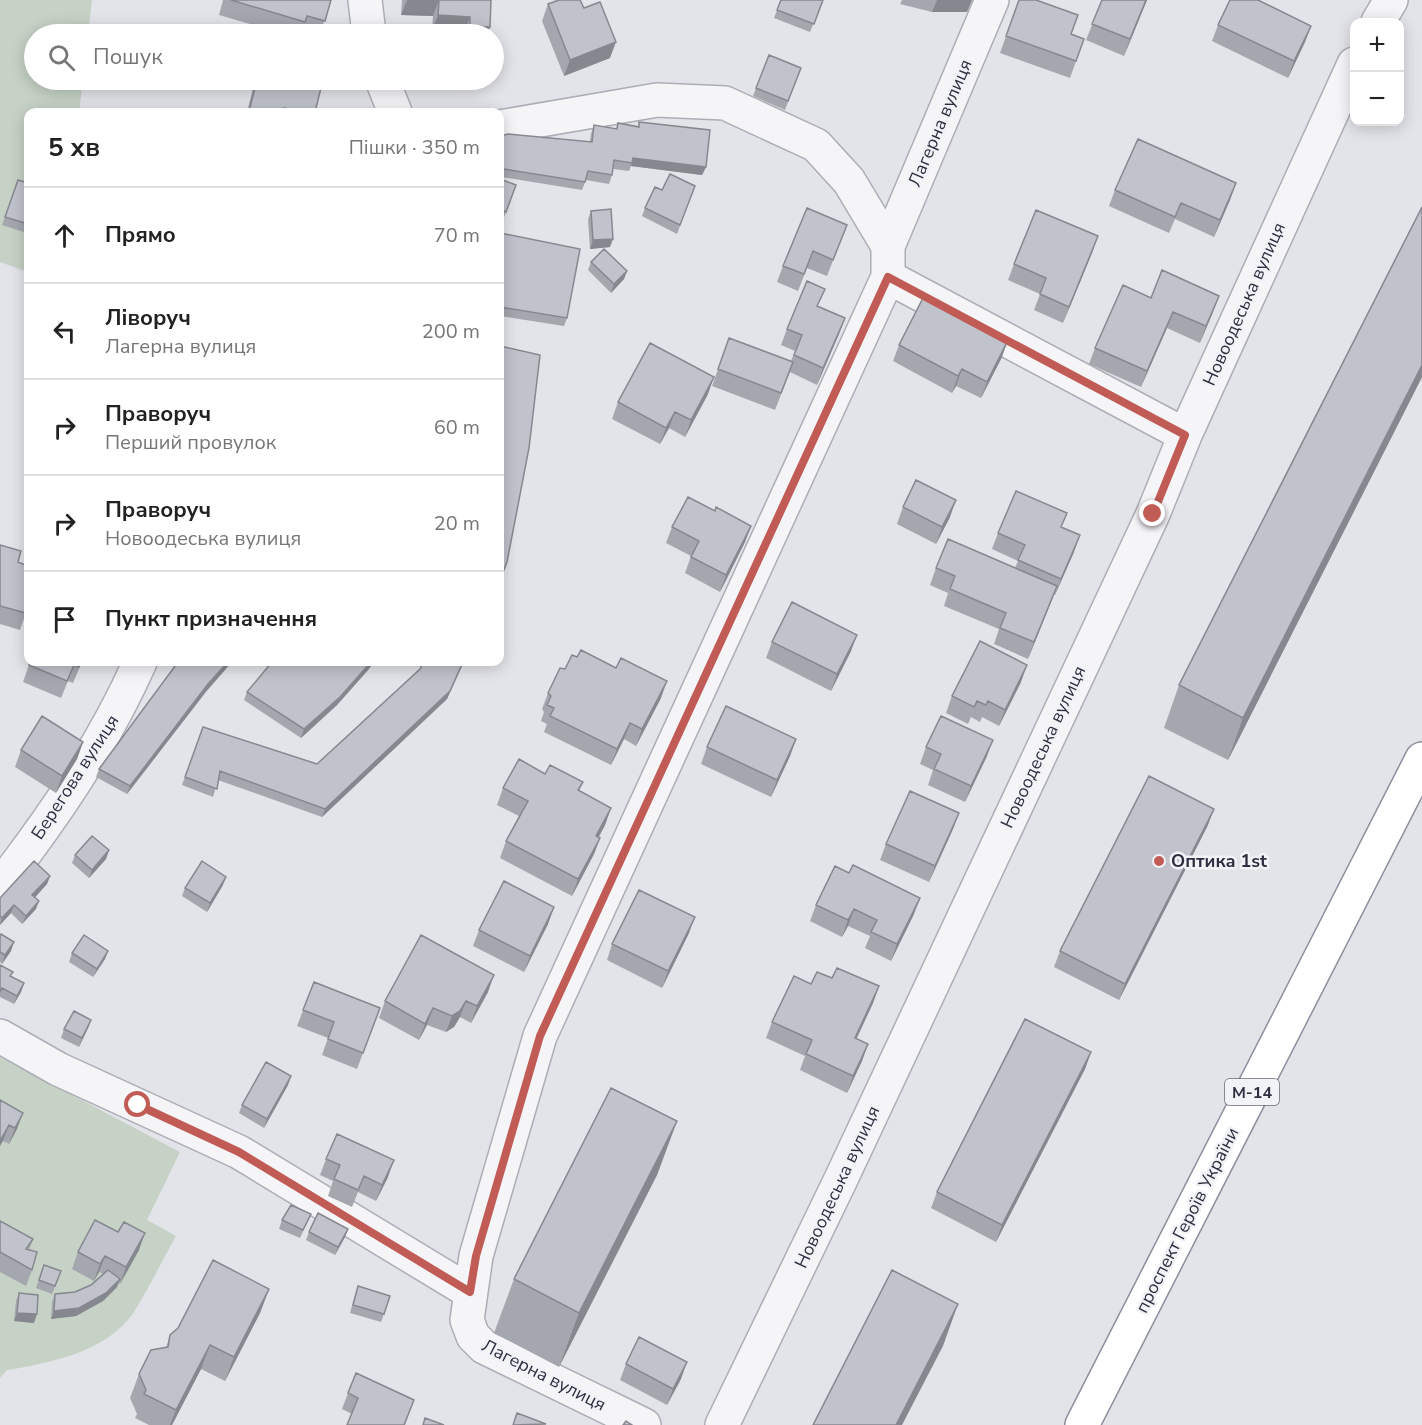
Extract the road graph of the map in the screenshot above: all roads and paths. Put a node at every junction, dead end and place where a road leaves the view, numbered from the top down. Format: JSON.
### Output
{"nodes":[{"id":1,"x":365,"y":0,"type":"edge"},
{"id":2,"x":992,"y":0,"type":"edge"},
{"id":3,"x":1391,"y":0,"type":"edge"},
{"id":4,"x":1380,"y":18,"type":"edge"},
{"id":5,"x":368,"y":24,"type":"edge"},
{"id":6,"x":1350,"y":72,"type":"edge"},
{"id":7,"x":386,"y":90,"type":"edge"},
{"id":8,"x":393,"y":108,"type":"edge"},
{"id":9,"x":504,"y":126,"type":"edge"},
{"id":10,"x":888,"y":262,"type":"junction"},
{"id":11,"x":1185,"y":435,"type":"junction"},
{"id":12,"x":138,"y":666,"type":"edge"},
{"id":13,"x":1422,"y":759,"type":"edge"},
{"id":14,"x":0,"y":886,"type":"edge"},
{"id":15,"x":0,"y":1036,"type":"edge"},
{"id":16,"x":470,"y":1292,"type":"junction"},
{"id":17,"x":644,"y":1425,"type":"edge"},
{"id":18,"x":722,"y":1425,"type":"edge"},
{"id":19,"x":1082,"y":1425,"type":"edge"}],
"edges":[{"from":1,"to":5,"type":"street"},
{"from":2,"to":10,"type":"street","name":"Лагерна вулиця"},
{"from":3,"to":4,"type":"street"},
{"from":6,"to":11,"type":"street","name":"Новоодеська вулиця"},
{"from":7,"to":8,"type":"street"},
{"from":9,"to":10,"type":"street"},
{"from":10,"to":11,"type":"street"},
{"from":10,"to":16,"type":"street","name":"Лагерна вулиця"},
{"from":11,"to":18,"type":"street","name":"Новоодеська вулиця"},
{"from":12,"to":14,"type":"street","name":"Берегова вулиця"},
{"from":13,"to":19,"type":"highway","name":"проспект Героїв України","number":"М-14"},
{"from":15,"to":16,"type":"street"},
{"from":16,"to":17,"type":"street","name":"Лагерна вулиця"}]}
